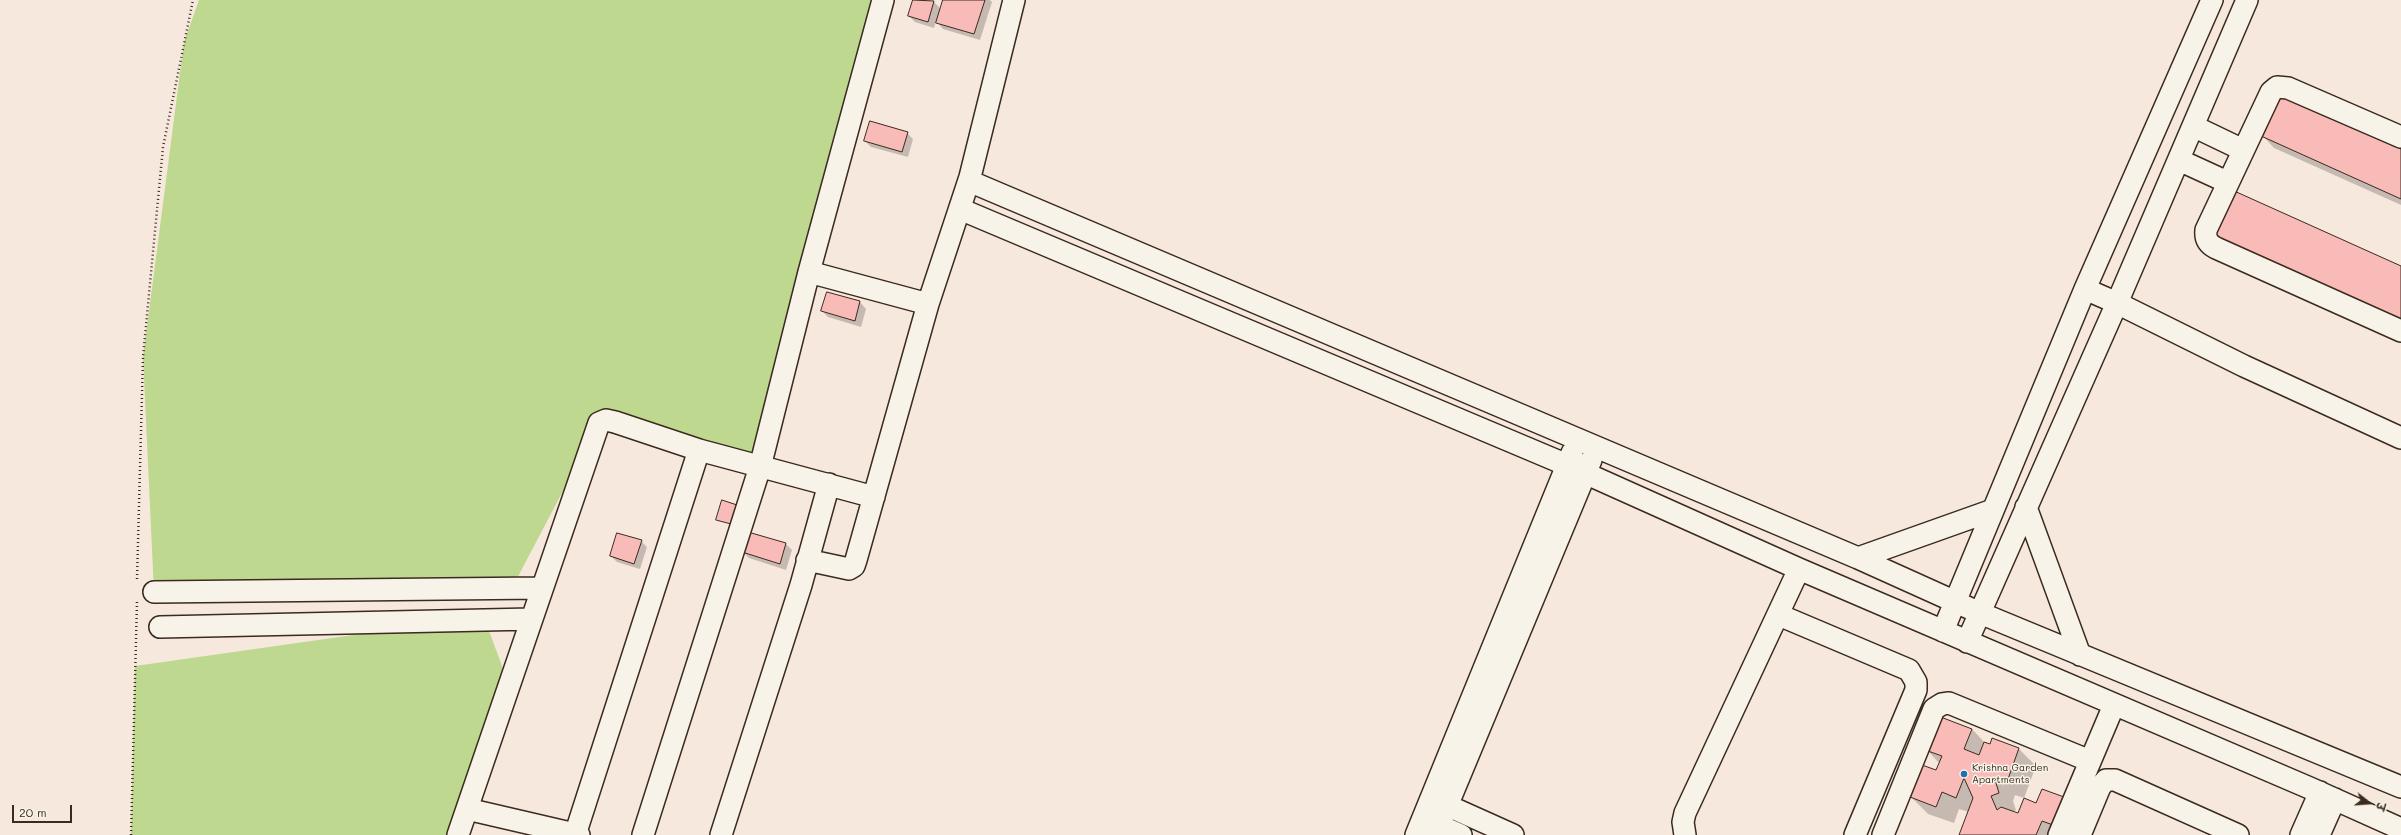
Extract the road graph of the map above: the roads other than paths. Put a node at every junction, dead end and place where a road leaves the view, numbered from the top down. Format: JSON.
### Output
{"nodes":[{"id":1,"x":883,"y":0,"type":"edge"},
{"id":2,"x":1014,"y":0,"type":"edge"},
{"id":3,"x":2212,"y":0,"type":"edge"},
{"id":4,"x":2247,"y":0,"type":"edge"},
{"id":5,"x":2193,"y":126,"type":"junction"},
{"id":6,"x":2401,"y":138,"type":"edge"},
{"id":7,"x":2243,"y":150,"type":"junction"},
{"id":8,"x":2178,"y":160,"type":"junction"},
{"id":9,"x":969,"y":181,"type":"junction"},
{"id":10,"x":2227,"y":182,"type":"junction"},
{"id":11,"x":960,"y":209,"type":"junction"},
{"id":12,"x":809,"y":272,"type":"junction"},
{"id":13,"x":2085,"y":289,"type":"junction"},
{"id":14,"x":2117,"y":303,"type":"junction"},
{"id":15,"x":928,"y":304,"type":"junction"},
{"id":16,"x":2401,"y":331,"type":"edge"},
{"id":17,"x":2401,"y":438,"type":"edge"},
{"id":18,"x":1587,"y":443,"type":"junction"},
{"id":19,"x":699,"y":450,"type":"junction"},
{"id":20,"x":760,"y":467,"type":"junction"},
{"id":21,"x":1576,"y":469,"type":"junction"},
{"id":22,"x":829,"y":484,"type":"junction"},
{"id":23,"x":874,"y":497,"type":"junction"},
{"id":24,"x":2026,"y":507,"type":"junction"},
{"id":25,"x":1993,"y":510,"type":"junction"},
{"id":26,"x":1858,"y":558,"type":"junction"},
{"id":27,"x":807,"y":560,"type":"junction"},
{"id":28,"x":1799,"y":570,"type":"junction"},
{"id":29,"x":541,"y":588,"type":"junction"},
{"id":30,"x":143,"y":591,"type":"road end"},
{"id":31,"x":1956,"y":602,"type":"junction"},
{"id":32,"x":1980,"y":613,"type":"junction"},
{"id":33,"x":1779,"y":615,"type":"junction"},
{"id":34,"x":531,"y":619,"type":"junction"},
{"id":35,"x":160,"y":626,"type":"dead end"},
{"id":36,"x":1943,"y":632,"type":"junction"},
{"id":37,"x":1967,"y":642,"type":"junction"},
{"id":38,"x":2080,"y":655,"type":"junction"},
{"id":39,"x":2114,"y":704,"type":"junction"},
{"id":40,"x":2090,"y":761,"type":"junction"},
{"id":41,"x":2401,"y":787,"type":"edge"},
{"id":42,"x":2327,"y":796,"type":"junction"},
{"id":43,"x":1439,"y":802,"type":"junction"},
{"id":44,"x":467,"y":809,"type":"junction"},
{"id":45,"x":1428,"y":828,"type":"edge"},
{"id":46,"x":2401,"y":830,"type":"edge"},
{"id":47,"x":458,"y":835,"type":"edge"},
{"id":48,"x":577,"y":835,"type":"edge"},
{"id":49,"x":643,"y":835,"type":"edge"},
{"id":50,"x":721,"y":835,"type":"edge"},
{"id":51,"x":1461,"y":835,"type":"edge"},
{"id":52,"x":1513,"y":835,"type":"edge"},
{"id":53,"x":1685,"y":835,"type":"edge"},
{"id":54,"x":1855,"y":835,"type":"edge"},
{"id":55,"x":1883,"y":835,"type":"edge"},
{"id":56,"x":2059,"y":835,"type":"edge"},
{"id":57,"x":2080,"y":835,"type":"edge"},
{"id":58,"x":2238,"y":835,"type":"edge"},
{"id":59,"x":2301,"y":835,"type":"edge"},
{"id":60,"x":2319,"y":835,"type":"edge"}],
"edges":[{"from":1,"to":12,"type":"street"},
{"from":2,"to":9,"type":"street"},
{"from":3,"to":13,"type":"street"},
{"from":4,"to":5,"type":"street"},
{"from":5,"to":7,"type":"street"},
{"from":5,"to":8,"type":"street"},
{"from":6,"to":7,"type":"street"},
{"from":7,"to":10,"type":"street"},
{"from":8,"to":10,"type":"street"},
{"from":8,"to":14,"type":"street"},
{"from":9,"to":11,"type":"street"},
{"from":9,"to":18,"type":"street"},
{"from":10,"to":16,"type":"street"},
{"from":11,"to":15,"type":"street"},
{"from":11,"to":21,"type":"street"},
{"from":12,"to":15,"type":"street"},
{"from":12,"to":20,"type":"street"},
{"from":13,"to":14,"type":"street"},
{"from":13,"to":25,"type":"street"},
{"from":14,"to":17,"type":"street"},
{"from":14,"to":24,"type":"street"},
{"from":15,"to":23,"type":"street"},
{"from":18,"to":21,"type":"street"},
{"from":18,"to":26,"type":"street"},
{"from":19,"to":20,"type":"street"},
{"from":19,"to":29,"type":"street"},
{"from":19,"to":48,"type":"street"},
{"from":20,"to":22,"type":"street"},
{"from":20,"to":49,"type":"street"},
{"from":21,"to":28,"type":"street"},
{"from":21,"to":43,"type":"street"},
{"from":22,"to":23,"type":"street"},
{"from":22,"to":27,"type":"street"},
{"from":23,"to":27,"type":"street"},
{"from":24,"to":32,"type":"street"},
{"from":24,"to":38,"type":"street"},
{"from":25,"to":26,"type":"street"},
{"from":25,"to":31,"type":"street"},
{"from":26,"to":31,"type":"street"},
{"from":27,"to":50,"type":"street"},
{"from":28,"to":33,"type":"street"},
{"from":28,"to":36,"type":"street"},
{"from":29,"to":30,"type":"street"},
{"from":29,"to":34,"type":"street"},
{"from":31,"to":32,"type":"street"},
{"from":31,"to":36,"type":"street"},
{"from":32,"to":37,"type":"street"},
{"from":32,"to":38,"type":"street"},
{"from":33,"to":53,"type":"street"},
{"from":33,"to":54,"type":"street"},
{"from":34,"to":35,"type":"street"},
{"from":34,"to":44,"type":"street"},
{"from":36,"to":37,"type":"street"},
{"from":37,"to":39,"type":"street"},
{"from":38,"to":41,"type":"street"},
{"from":39,"to":40,"type":"street"},
{"from":39,"to":42,"type":"street"},
{"from":40,"to":55,"type":"street"},
{"from":40,"to":56,"type":"street"},
{"from":42,"to":46,"type":"street"},
{"from":42,"to":59,"type":"street"},
{"from":42,"to":60,"type":"street"},
{"from":43,"to":45,"type":"street"},
{"from":43,"to":52,"type":"street"},
{"from":44,"to":47,"type":"street"},
{"from":44,"to":48,"type":"street"},
{"from":45,"to":51,"type":"street"},
{"from":57,"to":58,"type":"street"}]}
